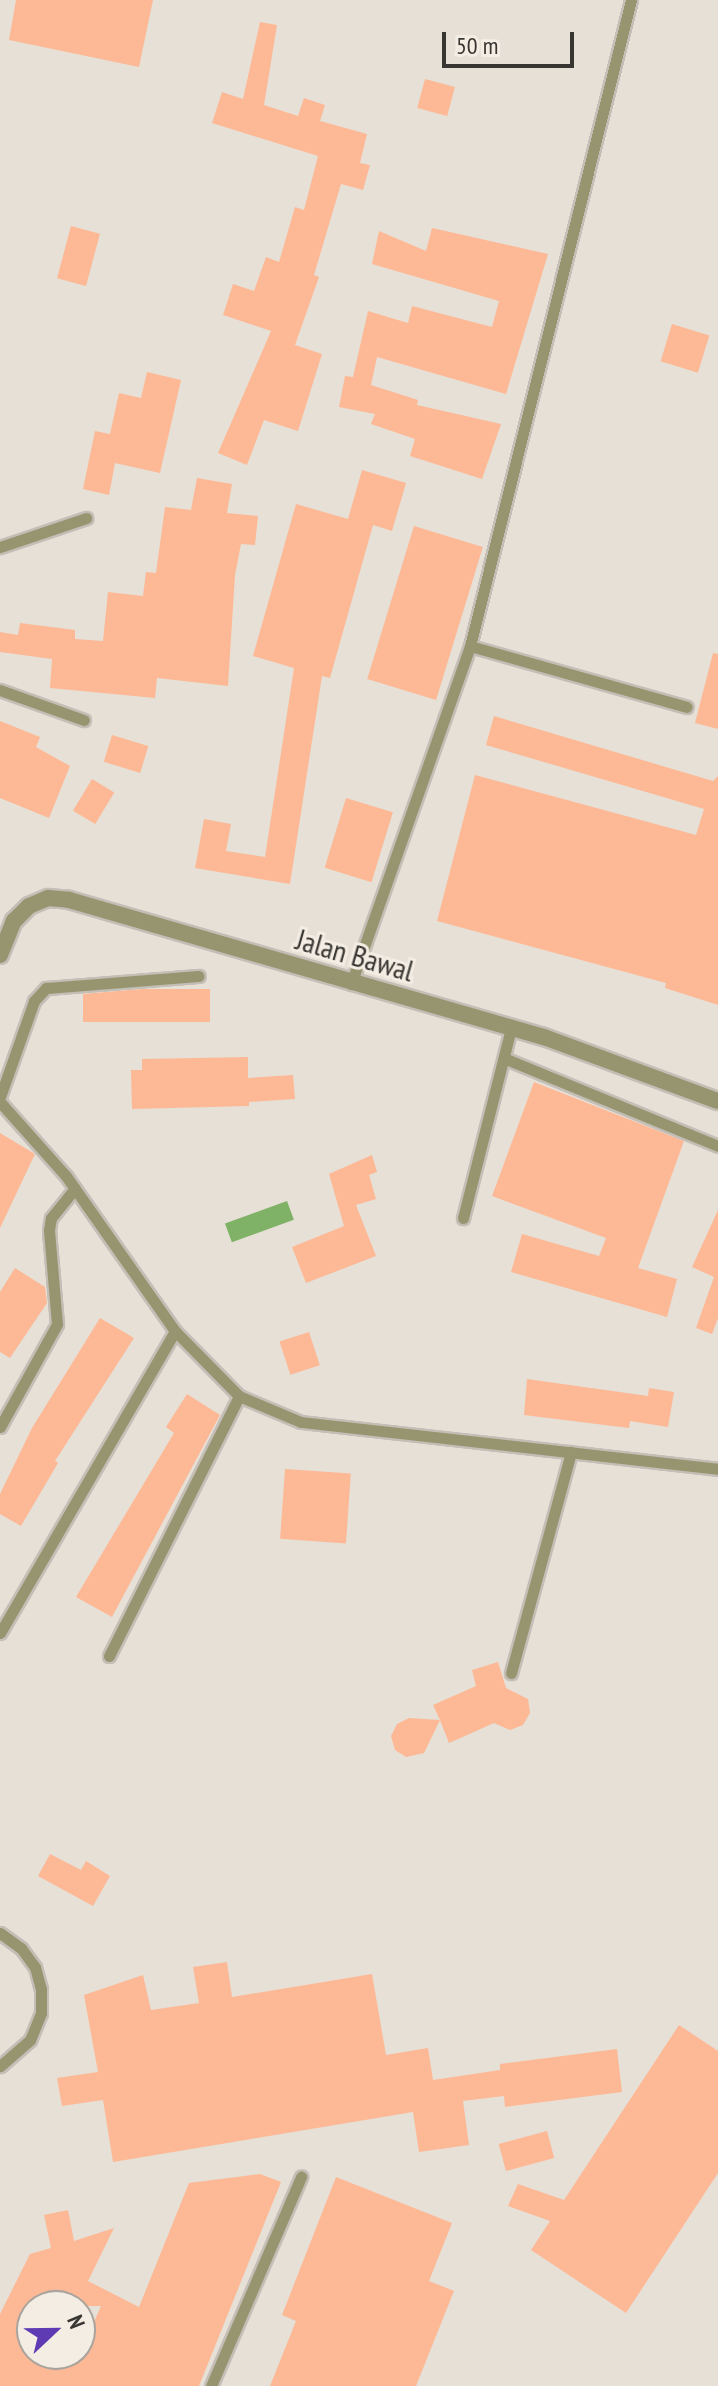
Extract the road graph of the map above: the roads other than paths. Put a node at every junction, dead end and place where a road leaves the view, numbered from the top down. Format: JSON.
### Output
{"nodes":[{"id":1,"x":631,"y":0,"type":"edge"},
{"id":2,"x":86,"y":518,"type":"dead end"},
{"id":3,"x":0,"y":547,"type":"edge"},
{"id":4,"x":470,"y":646,"type":"junction"},
{"id":5,"x":0,"y":690,"type":"edge"},
{"id":6,"x":687,"y":707,"type":"dead end"},
{"id":7,"x":84,"y":720,"type":"dead end"},
{"id":8,"x":0,"y":955,"type":"edge"},
{"id":9,"x":199,"y":976,"type":"dead end"},
{"id":10,"x":351,"y":984,"type":"junction"},
{"id":11,"x":511,"y":1028,"type":"junction"},
{"id":12,"x":506,"y":1059,"type":"junction"},
{"id":13,"x":0,"y":1100,"type":"edge"},
{"id":14,"x":718,"y":1101,"type":"edge"},
{"id":15,"x":718,"y":1146,"type":"edge"},
{"id":16,"x":75,"y":1188,"type":"junction"},
{"id":17,"x":463,"y":1218,"type":"dead end"},
{"id":18,"x":175,"y":1331,"type":"junction"},
{"id":19,"x":239,"y":1396,"type":"junction"},
{"id":20,"x":0,"y":1427,"type":"edge"},
{"id":21,"x":571,"y":1452,"type":"junction"},
{"id":22,"x":718,"y":1469,"type":"edge"},
{"id":23,"x":0,"y":1633,"type":"edge"},
{"id":24,"x":109,"y":1656,"type":"dead end"},
{"id":25,"x":511,"y":1673,"type":"dead end"},
{"id":26,"x":0,"y":1933,"type":"edge"},
{"id":27,"x":0,"y":2066,"type":"edge"},
{"id":28,"x":301,"y":2177,"type":"dead end"},
{"id":29,"x":211,"y":2386,"type":"edge"}],
"edges":[{"from":1,"to":4,"type":"lane"},
{"from":2,"to":3,"type":"lane"},
{"from":4,"to":6,"type":"lane"},
{"from":4,"to":10,"type":"lane"},
{"from":5,"to":7,"type":"lane"},
{"from":8,"to":10,"type":"street","name":"Jalan Bawal"},
{"from":9,"to":13,"type":"lane"},
{"from":10,"to":11,"type":"street","name":"Jalan Bawal"},
{"from":11,"to":12,"type":"lane"},
{"from":11,"to":14,"type":"street","name":"Jalan Bawal"},
{"from":12,"to":15,"type":"lane"},
{"from":12,"to":17,"type":"lane"},
{"from":13,"to":16,"type":"lane"},
{"from":16,"to":18,"type":"lane"},
{"from":16,"to":20,"type":"lane"},
{"from":18,"to":19,"type":"lane"},
{"from":18,"to":23,"type":"lane"},
{"from":19,"to":21,"type":"lane"},
{"from":19,"to":24,"type":"lane"},
{"from":21,"to":22,"type":"lane"},
{"from":21,"to":25,"type":"lane"},
{"from":26,"to":27,"type":"lane"},
{"from":28,"to":29,"type":"lane"}]}
